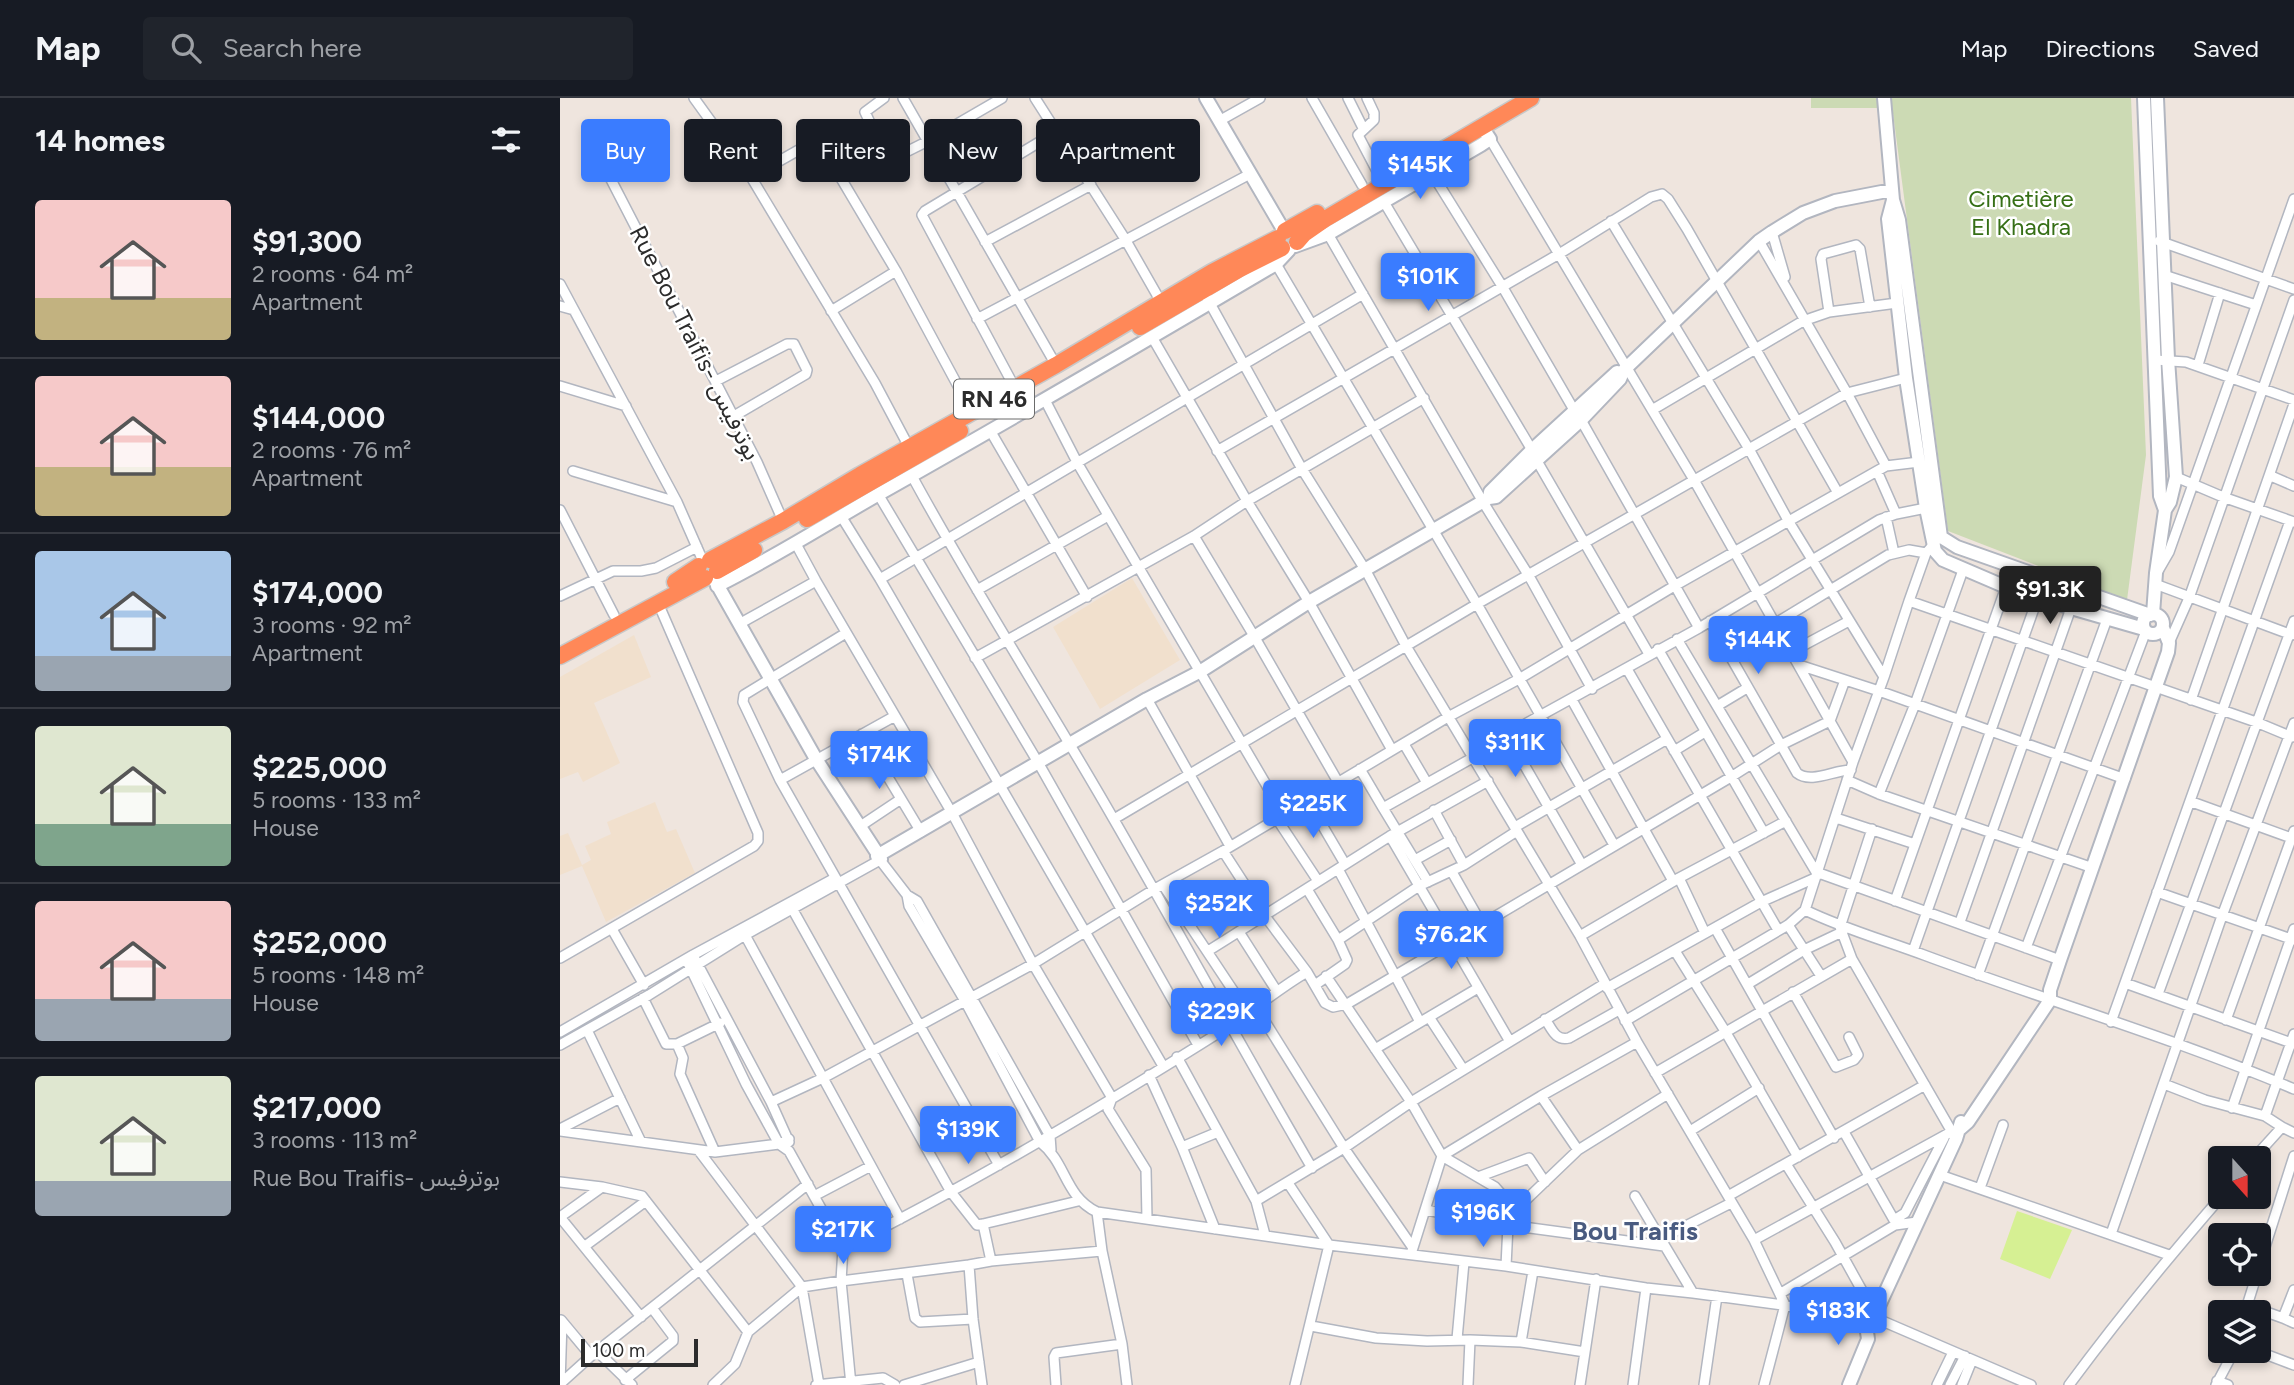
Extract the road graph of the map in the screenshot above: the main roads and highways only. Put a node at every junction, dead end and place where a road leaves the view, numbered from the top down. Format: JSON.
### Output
{"nodes":[{"id":1,"x":1512,"y":98,"type":"edge"},
{"id":2,"x":1531,"y":98,"type":"edge"},
{"id":3,"x":1287,"y":241,"type":"junction"},
{"id":4,"x":708,"y":568,"type":"junction"},
{"id":5,"x":560,"y":645,"type":"edge"},
{"id":6,"x":560,"y":656,"type":"edge"}],
"edges":[{"from":1,"to":3,"type":"highway","number":"RN 46"},
{"from":2,"to":3,"type":"highway","number":"RN 46"},
{"from":3,"to":4,"type":"highway","number":"RN 46"},
{"from":3,"to":4,"type":"highway","number":"RN 46"},
{"from":4,"to":5,"type":"highway","number":"RN 46"},
{"from":4,"to":6,"type":"highway","number":"RN 46"}]}
